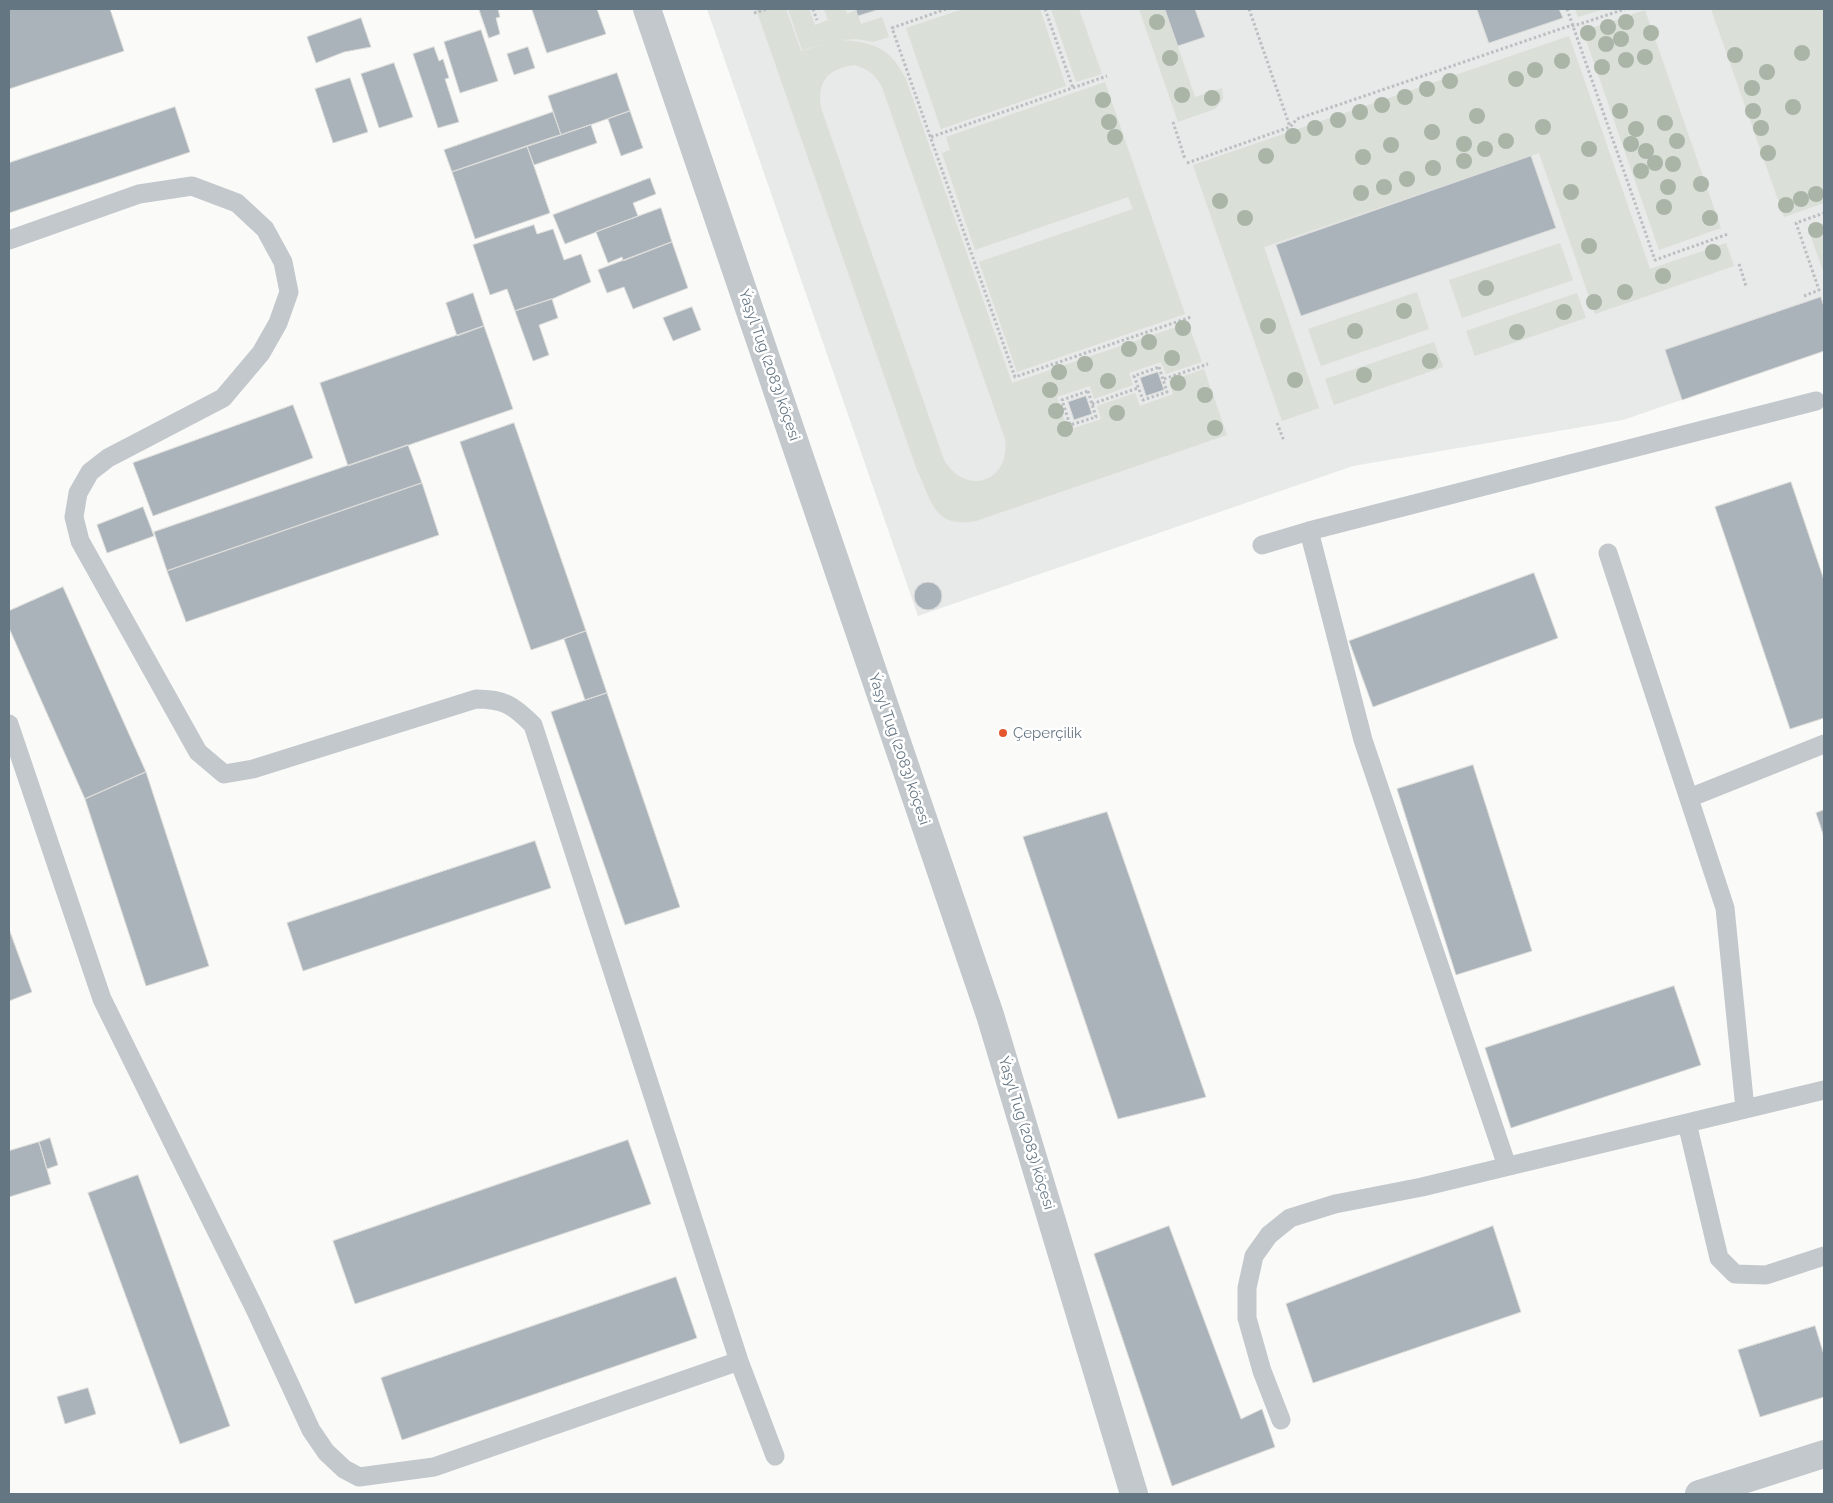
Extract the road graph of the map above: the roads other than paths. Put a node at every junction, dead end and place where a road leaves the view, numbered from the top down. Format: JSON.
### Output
{"nodes":[{"id":1,"x":647,"y":9,"type":"edge"},
{"id":2,"x":9,"y":240,"type":"edge"},
{"id":3,"x":1816,"y":401,"type":"dead end"},
{"id":4,"x":1309,"y":531,"type":"junction"},
{"id":5,"x":1262,"y":545,"type":"dead end"},
{"id":6,"x":1608,"y":553,"type":"dead end"},
{"id":7,"x":9,"y":724,"type":"edge"},
{"id":8,"x":1824,"y":744,"type":"edge"},
{"id":9,"x":1689,"y":798,"type":"junction"},
{"id":10,"x":1824,"y":1090,"type":"edge"},
{"id":11,"x":1746,"y":1109,"type":"junction"},
{"id":12,"x":1687,"y":1123,"type":"junction"},
{"id":13,"x":1507,"y":1166,"type":"junction"},
{"id":14,"x":1824,"y":1256,"type":"edge"},
{"id":15,"x":739,"y":1361,"type":"junction"},
{"id":16,"x":1282,"y":1420,"type":"dead end"},
{"id":17,"x":1824,"y":1454,"type":"edge"},
{"id":18,"x":776,"y":1456,"type":"dead end"},
{"id":19,"x":1134,"y":1494,"type":"edge"},
{"id":20,"x":1699,"y":1494,"type":"edge"}],
"edges":[{"from":1,"to":19,"type":"street","name":"Ýaşyl Tug (2083) köçesi"},
{"from":2,"to":15,"type":"lane"},
{"from":3,"to":4,"type":"lane"},
{"from":4,"to":5,"type":"lane"},
{"from":4,"to":13,"type":"lane"},
{"from":6,"to":9,"type":"lane"},
{"from":7,"to":15,"type":"lane"},
{"from":8,"to":9,"type":"lane"},
{"from":9,"to":11,"type":"lane"},
{"from":10,"to":11,"type":"lane"},
{"from":11,"to":12,"type":"lane"},
{"from":12,"to":13,"type":"lane"},
{"from":12,"to":14,"type":"lane"},
{"from":13,"to":16,"type":"lane"},
{"from":15,"to":18,"type":"lane"},
{"from":17,"to":20,"type":"street"}]}
